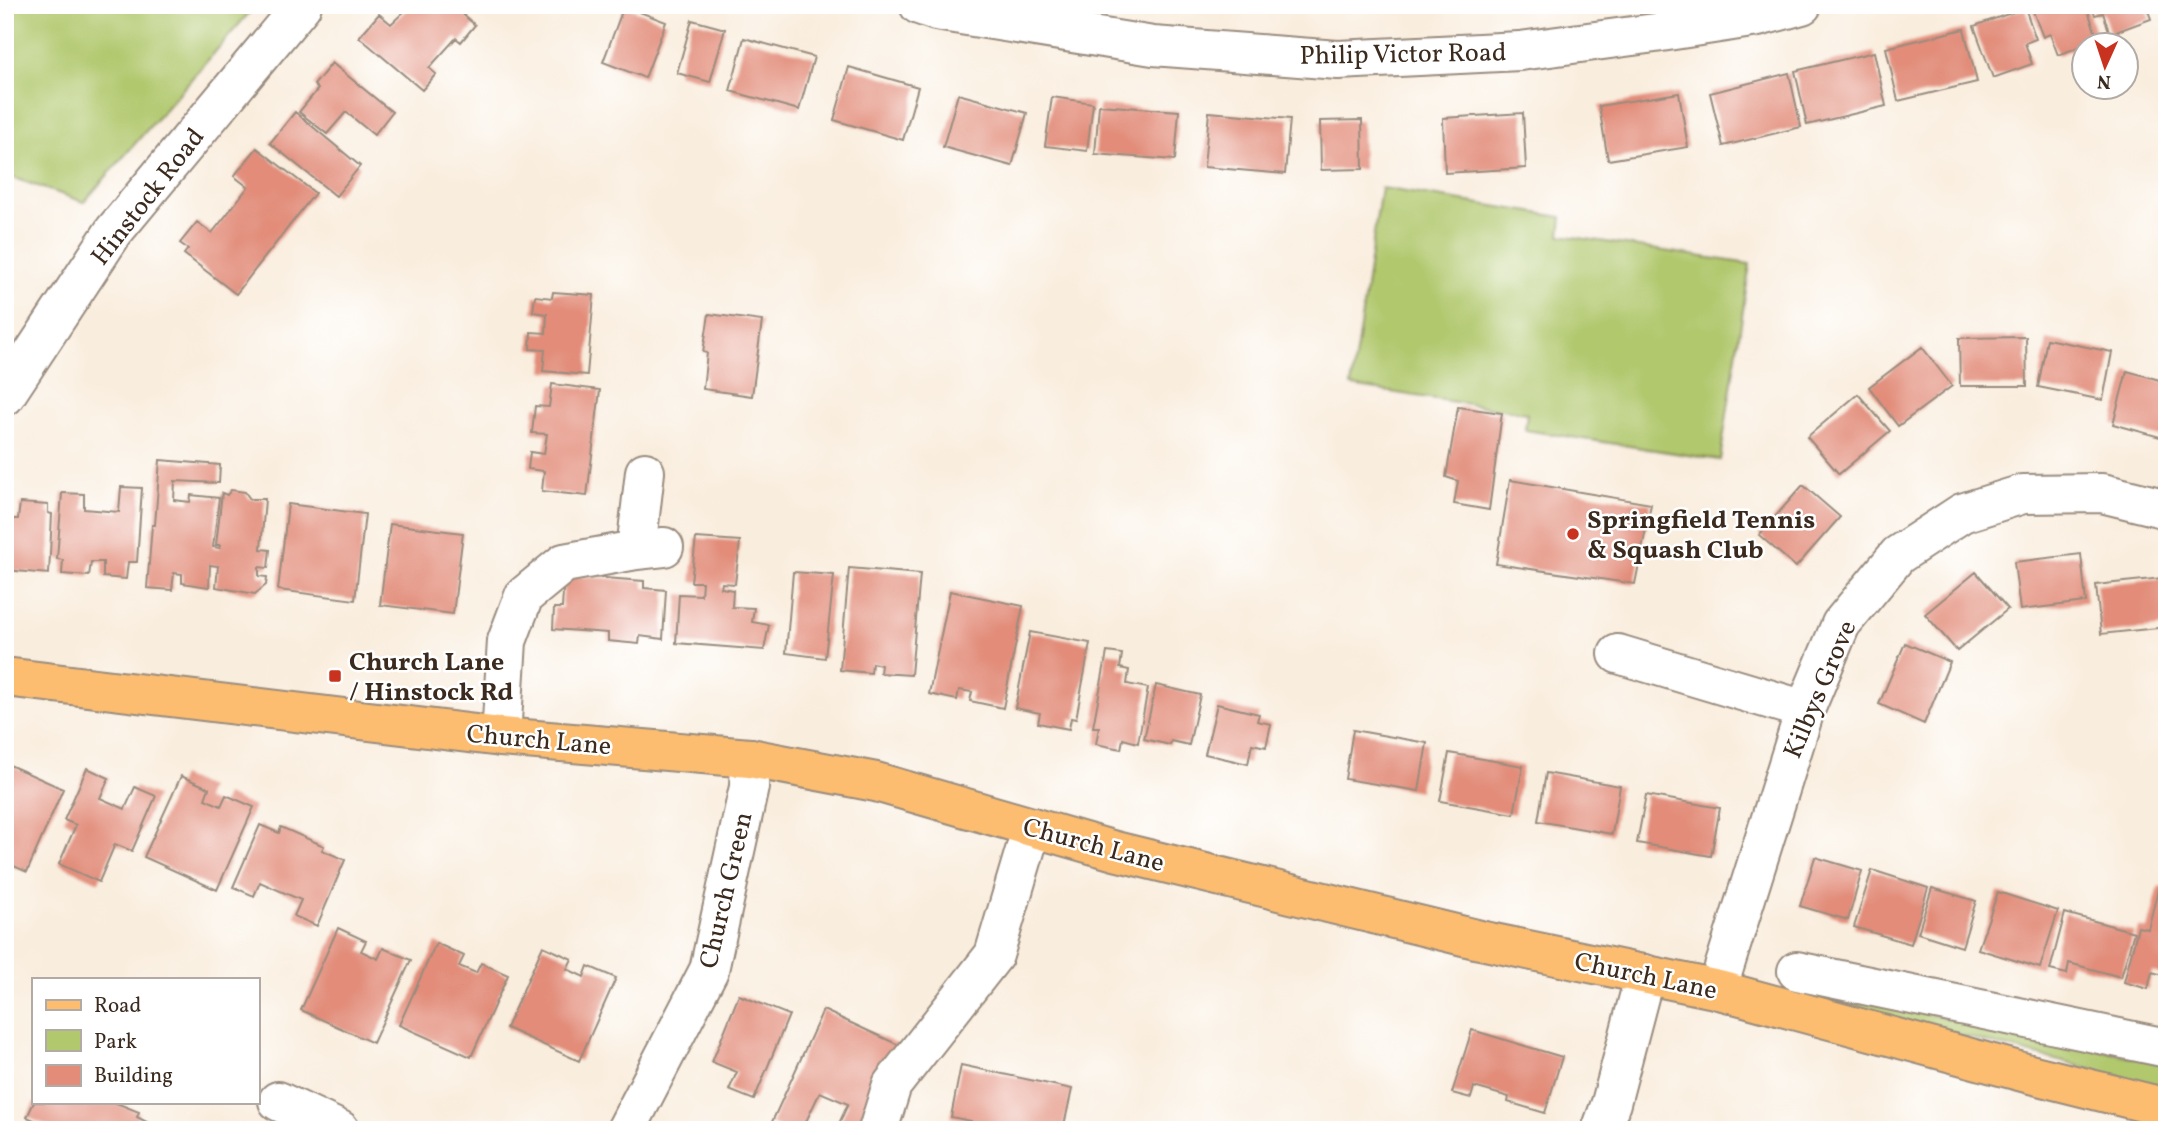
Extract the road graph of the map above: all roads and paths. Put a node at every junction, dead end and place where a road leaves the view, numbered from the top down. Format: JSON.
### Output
{"nodes":[{"id":1,"x":302,"y":5,"type":"edge"},
{"id":2,"x":919,"y":5,"type":"edge"},
{"id":3,"x":1802,"y":5,"type":"edge"},
{"id":4,"x":5,"y":396,"type":"edge"},
{"id":5,"x":645,"y":472,"type":"dead end"},
{"id":6,"x":2167,"y":509,"type":"edge"},
{"id":7,"x":1618,"y":654,"type":"dead end"},
{"id":8,"x":5,"y":677,"type":"edge"},
{"id":9,"x":1805,"y":710,"type":"junction"},
{"id":10,"x":501,"y":737,"type":"junction"},
{"id":11,"x":750,"y":758,"type":"junction"},
{"id":12,"x":1031,"y":827,"type":"junction"},
{"id":13,"x":1797,"y":971,"type":"dead end"},
{"id":14,"x":1645,"y":974,"type":"junction"},
{"id":15,"x":1719,"y":990,"type":"junction"},
{"id":16,"x":2167,"y":1048,"type":"edge"},
{"id":17,"x":278,"y":1101,"type":"dead end"},
{"id":18,"x":2167,"y":1108,"type":"edge"},
{"id":19,"x":340,"y":1130,"type":"edge"},
{"id":20,"x":626,"y":1130,"type":"edge"},
{"id":21,"x":878,"y":1130,"type":"edge"},
{"id":22,"x":1601,"y":1130,"type":"edge"}],
"edges":[{"from":1,"to":4,"type":"street","name":"Hinstock Road"},
{"from":2,"to":3,"type":"street","name":"Philip Victor Road"},
{"from":5,"to":10,"type":"street"},
{"from":6,"to":9,"type":"street","name":"Kilbys Grove"},
{"from":7,"to":9,"type":"street"},
{"from":8,"to":10,"type":"main road","name":"Church Lane"},
{"from":9,"to":15,"type":"street","name":"Kilbys Grove"},
{"from":10,"to":11,"type":"main road","name":"Church Lane"},
{"from":11,"to":12,"type":"main road","name":"Church Lane"},
{"from":11,"to":20,"type":"street","name":"Church Green"},
{"from":12,"to":14,"type":"main road","name":"Church Lane"},
{"from":12,"to":21,"type":"street"},
{"from":13,"to":16,"type":"street"},
{"from":14,"to":15,"type":"main road","name":"Church Lane"},
{"from":14,"to":22,"type":"street"},
{"from":15,"to":18,"type":"main road","name":"Church Lane"},
{"from":17,"to":19,"type":"street"}]}
